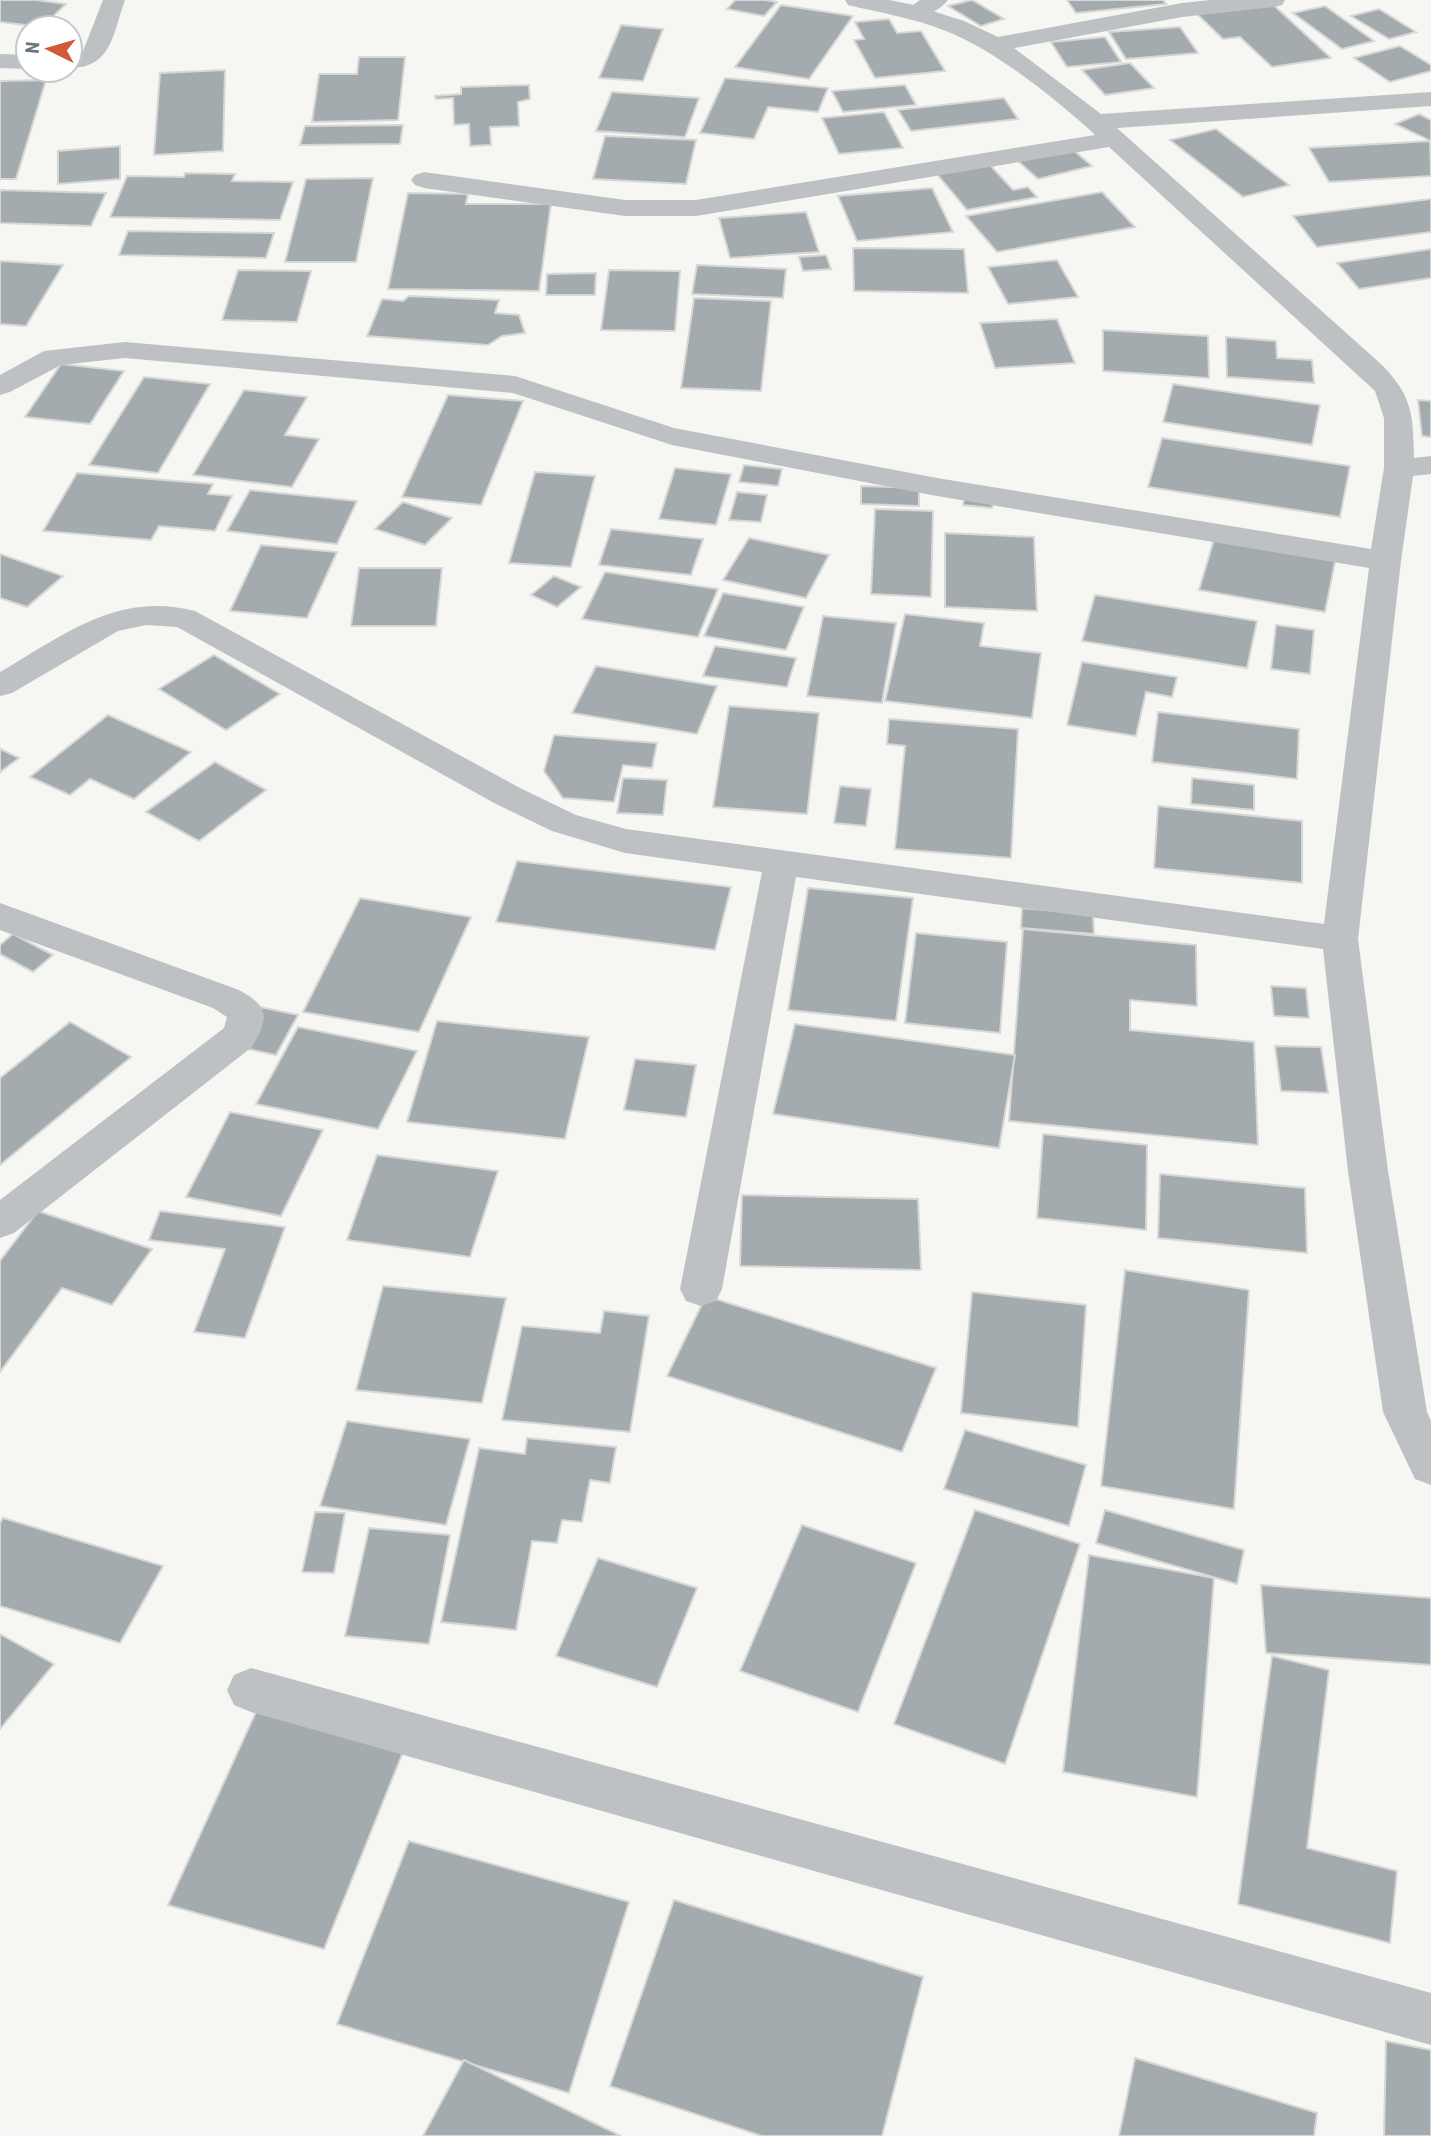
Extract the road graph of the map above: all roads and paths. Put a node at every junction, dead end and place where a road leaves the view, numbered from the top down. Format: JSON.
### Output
{"nodes":[{"id":1,"x":114,"y":0,"type":"edge"},
{"id":2,"x":856,"y":0,"type":"edge"},
{"id":3,"x":1274,"y":0,"type":"edge"},
{"id":4,"x":925,"y":6,"type":"edge"},
{"id":5,"x":995,"y":45,"type":"junction"},
{"id":6,"x":84,"y":60,"type":"edge"},
{"id":7,"x":1431,"y":99,"type":"edge"},
{"id":8,"x":1105,"y":131,"type":"junction"},
{"id":9,"x":424,"y":180,"type":"dead end"},
{"id":10,"x":0,"y":386,"type":"edge"},
{"id":11,"x":1431,"y":465,"type":"edge"},
{"id":12,"x":1399,"y":468,"type":"junction"},
{"id":13,"x":1385,"y":561,"type":"junction"},
{"id":14,"x":0,"y":686,"type":"edge"},
{"id":15,"x":780,"y":864,"type":"junction"},
{"id":16,"x":0,"y":916,"type":"edge"},
{"id":17,"x":1339,"y":939,"type":"junction"},
{"id":18,"x":0,"y":1222,"type":"edge"},
{"id":19,"x":701,"y":1289,"type":"dead end"},
{"id":20,"x":1431,"y":1466,"type":"edge"},
{"id":21,"x":251,"y":1690,"type":"dead end"},
{"id":22,"x":1431,"y":2018,"type":"edge"}],
"edges":[{"from":1,"to":6,"type":"street"},
{"from":2,"to":4,"type":"street"},
{"from":3,"to":5,"type":"street"},
{"from":4,"to":5,"type":"street"},
{"from":5,"to":8,"type":"street"},
{"from":7,"to":8,"type":"street"},
{"from":8,"to":9,"type":"street"},
{"from":8,"to":12,"type":"street"},
{"from":10,"to":13,"type":"street"},
{"from":11,"to":12,"type":"street"},
{"from":12,"to":13,"type":"street"},
{"from":13,"to":17,"type":"street"},
{"from":14,"to":15,"type":"street"},
{"from":15,"to":17,"type":"street"},
{"from":15,"to":19,"type":"street"},
{"from":16,"to":18,"type":"street"},
{"from":17,"to":20,"type":"street"},
{"from":21,"to":22,"type":"street"}]}
